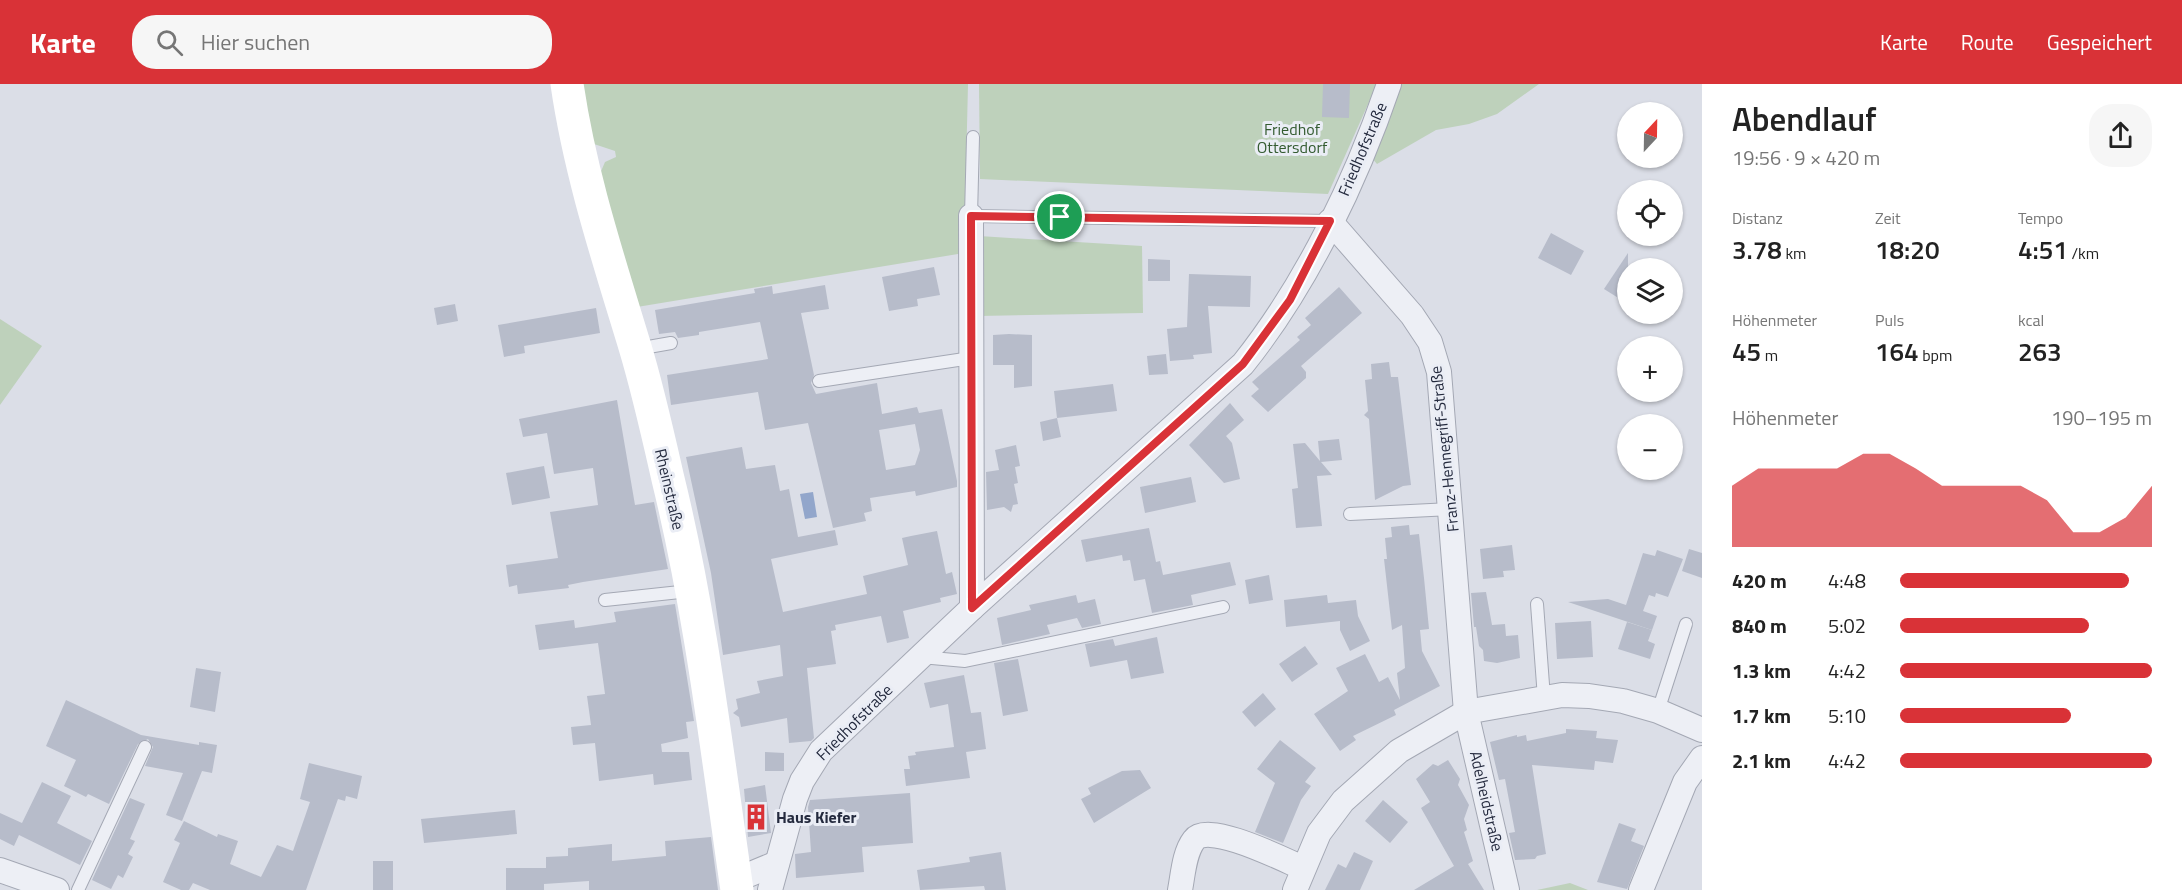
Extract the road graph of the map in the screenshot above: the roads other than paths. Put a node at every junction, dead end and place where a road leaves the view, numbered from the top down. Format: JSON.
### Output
{"nodes":[{"id":1,"x":1389,"y":84,"type":"edge"},
{"id":2,"x":568,"y":89,"type":"edge"},
{"id":3,"x":973,"y":137,"type":"dead end"},
{"id":4,"x":971,"y":216,"type":"junction"},
{"id":5,"x":1330,"y":221,"type":"junction"},
{"id":6,"x":671,"y":343,"type":"dead end"},
{"id":7,"x":636,"y":350,"type":"junction"},
{"id":8,"x":971,"y":358,"type":"junction"},
{"id":9,"x":819,"y":381,"type":"dead end"},
{"id":10,"x":1451,"y":509,"type":"junction"},
{"id":11,"x":1350,"y":514,"type":"dead end"},
{"id":12,"x":691,"y":588,"type":"junction"},
{"id":13,"x":604,"y":600,"type":"dead end"},
{"id":14,"x":1537,"y":604,"type":"dead end"},
{"id":15,"x":1223,"y":607,"type":"dead end"},
{"id":16,"x":972,"y":608,"type":"junction"},
{"id":17,"x":1686,"y":624,"type":"dead end"},
{"id":18,"x":920,"y":657,"type":"junction"},
{"id":19,"x":1544,"y":698,"type":"junction"},
{"id":20,"x":1658,"y":711,"type":"junction"},
{"id":21,"x":1466,"y":712,"type":"junction"},
{"id":22,"x":1702,"y":730,"type":"edge"},
{"id":23,"x":145,"y":747,"type":"dead end"},
{"id":24,"x":1702,"y":758,"type":"edge"},
{"id":25,"x":777,"y":863,"type":"junction"},
{"id":26,"x":0,"y":870,"type":"edge"},
{"id":27,"x":1299,"y":879,"type":"edge"},
{"id":28,"x":737,"y":885,"type":"edge"},
{"id":29,"x":57,"y":890,"type":"edge"},
{"id":30,"x":78,"y":890,"type":"edge"},
{"id":31,"x":770,"y":890,"type":"edge"},
{"id":32,"x":1180,"y":890,"type":"edge"},
{"id":33,"x":1507,"y":890,"type":"edge"},
{"id":34,"x":1641,"y":890,"type":"edge"}],
"edges":[{"from":1,"to":5,"type":"street","name":"Friedhofstraße"},
{"from":2,"to":7,"type":"main road","name":"Rheinstraße"},
{"from":3,"to":4,"type":"lane"},
{"from":4,"to":5,"type":"lane"},
{"from":4,"to":8,"type":"street"},
{"from":5,"to":10,"type":"street","name":"Franz-Hennegriff-Straße"},
{"from":5,"to":16,"type":"street","name":"Friedhofstraße"},
{"from":6,"to":7,"type":"lane"},
{"from":7,"to":12,"type":"main road","name":"Rheinstraße"},
{"from":8,"to":9,"type":"lane"},
{"from":8,"to":16,"type":"street"},
{"from":10,"to":11,"type":"lane"},
{"from":10,"to":21,"type":"street","name":"Franz-Hennegriff-Straße"},
{"from":12,"to":13,"type":"lane"},
{"from":12,"to":28,"type":"main road","name":"Rheinstraße"},
{"from":14,"to":19,"type":"lane"},
{"from":15,"to":18,"type":"lane"},
{"from":16,"to":18,"type":"street","name":"Friedhofstraße"},
{"from":17,"to":20,"type":"lane"},
{"from":18,"to":25,"type":"street","name":"Friedhofstraße"},
{"from":19,"to":20,"type":"street"},
{"from":19,"to":21,"type":"street"},
{"from":20,"to":22,"type":"street"},
{"from":21,"to":27,"type":"street"},
{"from":21,"to":33,"type":"street","name":"Adelheidstraße"},
{"from":23,"to":30,"type":"lane"},
{"from":24,"to":34,"type":"street"},
{"from":25,"to":28,"type":"street"},
{"from":25,"to":31,"type":"street","name":"Friedhofstraße"},
{"from":26,"to":29,"type":"street"},
{"from":27,"to":32,"type":"street"}]}
